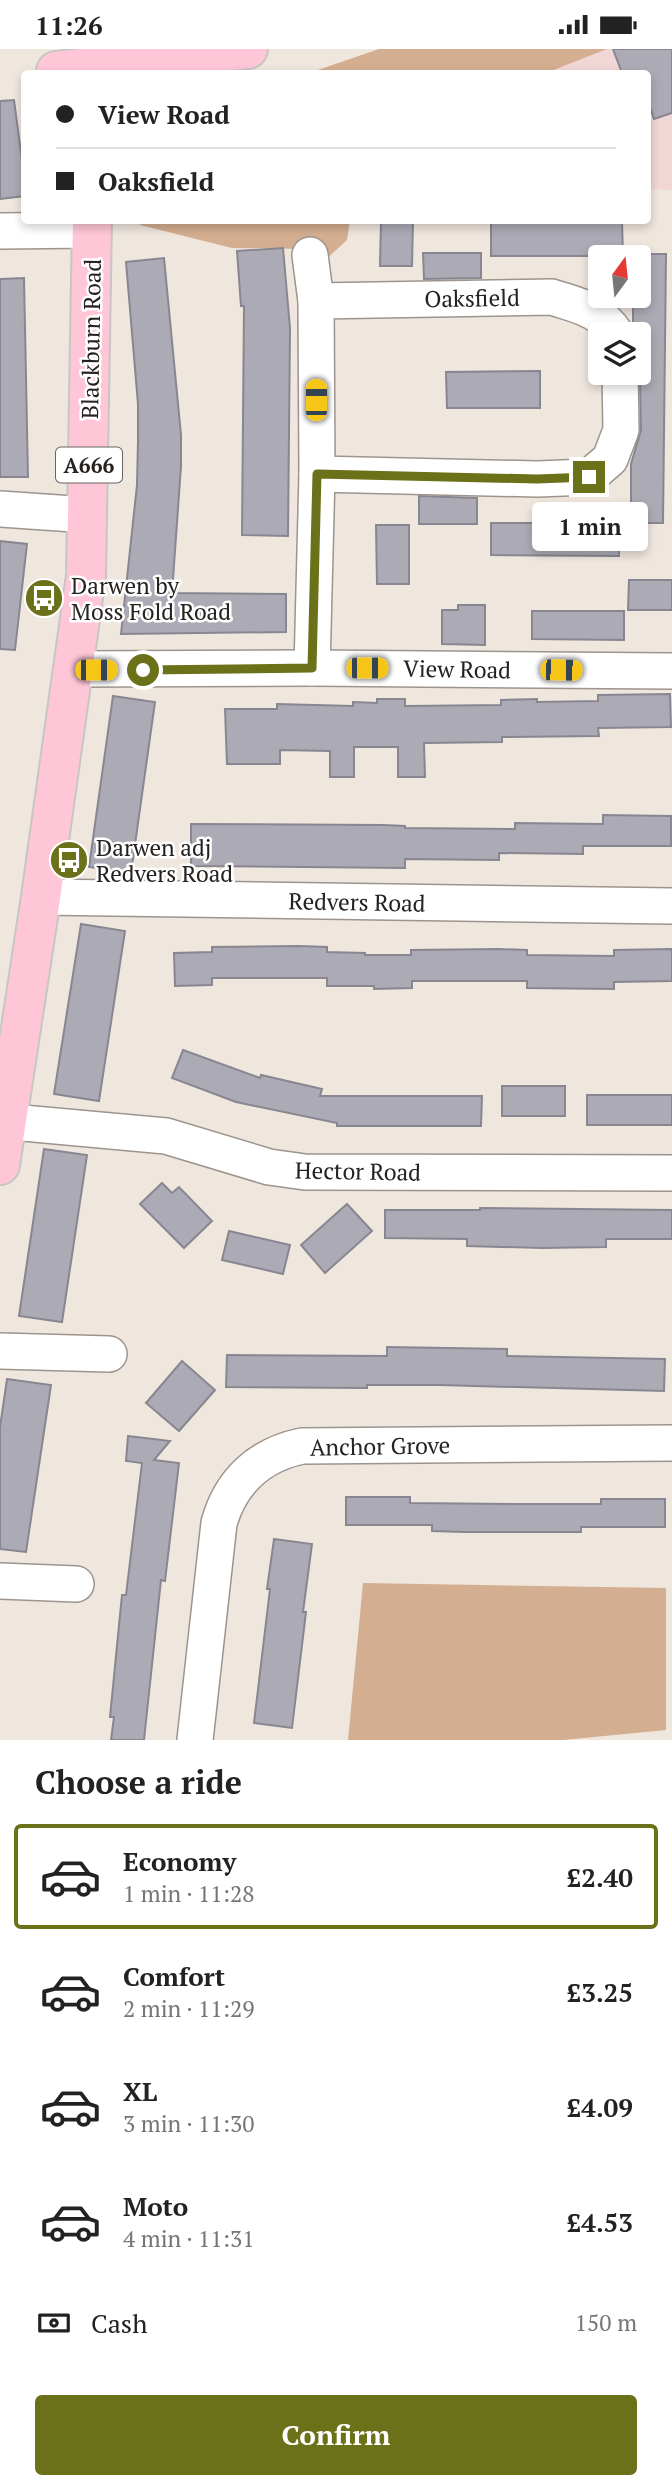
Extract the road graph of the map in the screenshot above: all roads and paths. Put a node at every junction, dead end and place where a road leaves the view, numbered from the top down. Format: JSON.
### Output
{"nodes":[{"id":1,"x":243,"y":50,"type":"edge"},
{"id":2,"x":102,"y":62,"type":"edge"},
{"id":3,"x":55,"y":64,"type":"edge"},
{"id":4,"x":197,"y":70,"type":"edge"},
{"id":5,"x":92,"y":225,"type":"edge"},
{"id":6,"x":0,"y":231,"type":"edge"},
{"id":7,"x":310,"y":255,"type":"dead end"},
{"id":8,"x":316,"y":300,"type":"junction"},
{"id":9,"x":608,"y":322,"type":"edge"},
{"id":10,"x":621,"y":385,"type":"edge"},
{"id":11,"x":317,"y":474,"type":"junction"},
{"id":12,"x":0,"y":509,"type":"edge"},
{"id":13,"x":88,"y":515,"type":"junction"},
{"id":14,"x":312,"y":668,"type":"junction"},
{"id":15,"x":75,"y":669,"type":"junction"},
{"id":16,"x":672,"y":671,"type":"edge"},
{"id":17,"x":41,"y":897,"type":"junction"},
{"id":18,"x":672,"y":906,"type":"edge"},
{"id":19,"x":4,"y":1121,"type":"edge"},
{"id":20,"x":0,"y":1165,"type":"edge"},
{"id":21,"x":672,"y":1173,"type":"edge"},
{"id":22,"x":0,"y":1351,"type":"edge"},
{"id":23,"x":109,"y":1354,"type":"dead end"},
{"id":24,"x":672,"y":1443,"type":"edge"},
{"id":25,"x":0,"y":1581,"type":"edge"},
{"id":26,"x":76,"y":1584,"type":"dead end"},
{"id":27,"x":195,"y":1740,"type":"edge"}],
"edges":[{"from":1,"to":2,"type":"highway"},
{"from":1,"to":4,"type":"highway"},
{"from":2,"to":3,"type":"highway"},
{"from":5,"to":6,"type":"street"},
{"from":5,"to":13,"type":"highway","name":"Blackburn Road","number":"A666"},
{"from":7,"to":8,"type":"street"},
{"from":8,"to":9,"type":"street","name":"Oaksfield"},
{"from":8,"to":11,"type":"street"},
{"from":10,"to":11,"type":"street"},
{"from":11,"to":14,"type":"street"},
{"from":12,"to":13,"type":"street"},
{"from":13,"to":15,"type":"highway","name":"Blackburn Road","number":"A666"},
{"from":14,"to":15,"type":"street","name":"View Road"},
{"from":14,"to":16,"type":"street","name":"View Road"},
{"from":15,"to":17,"type":"highway","name":"Blackburn Road","number":"A666"},
{"from":17,"to":18,"type":"street","name":"Redvers Road"},
{"from":17,"to":19,"type":"highway","name":"Blackburn Road","number":"A666"},
{"from":19,"to":20,"type":"highway","name":"Blackburn Road","number":"A666"},
{"from":19,"to":21,"type":"street","name":"Hector Road"},
{"from":22,"to":23,"type":"street"},
{"from":24,"to":27,"type":"street","name":"Anchor Grove"},
{"from":25,"to":26,"type":"street"}]}
